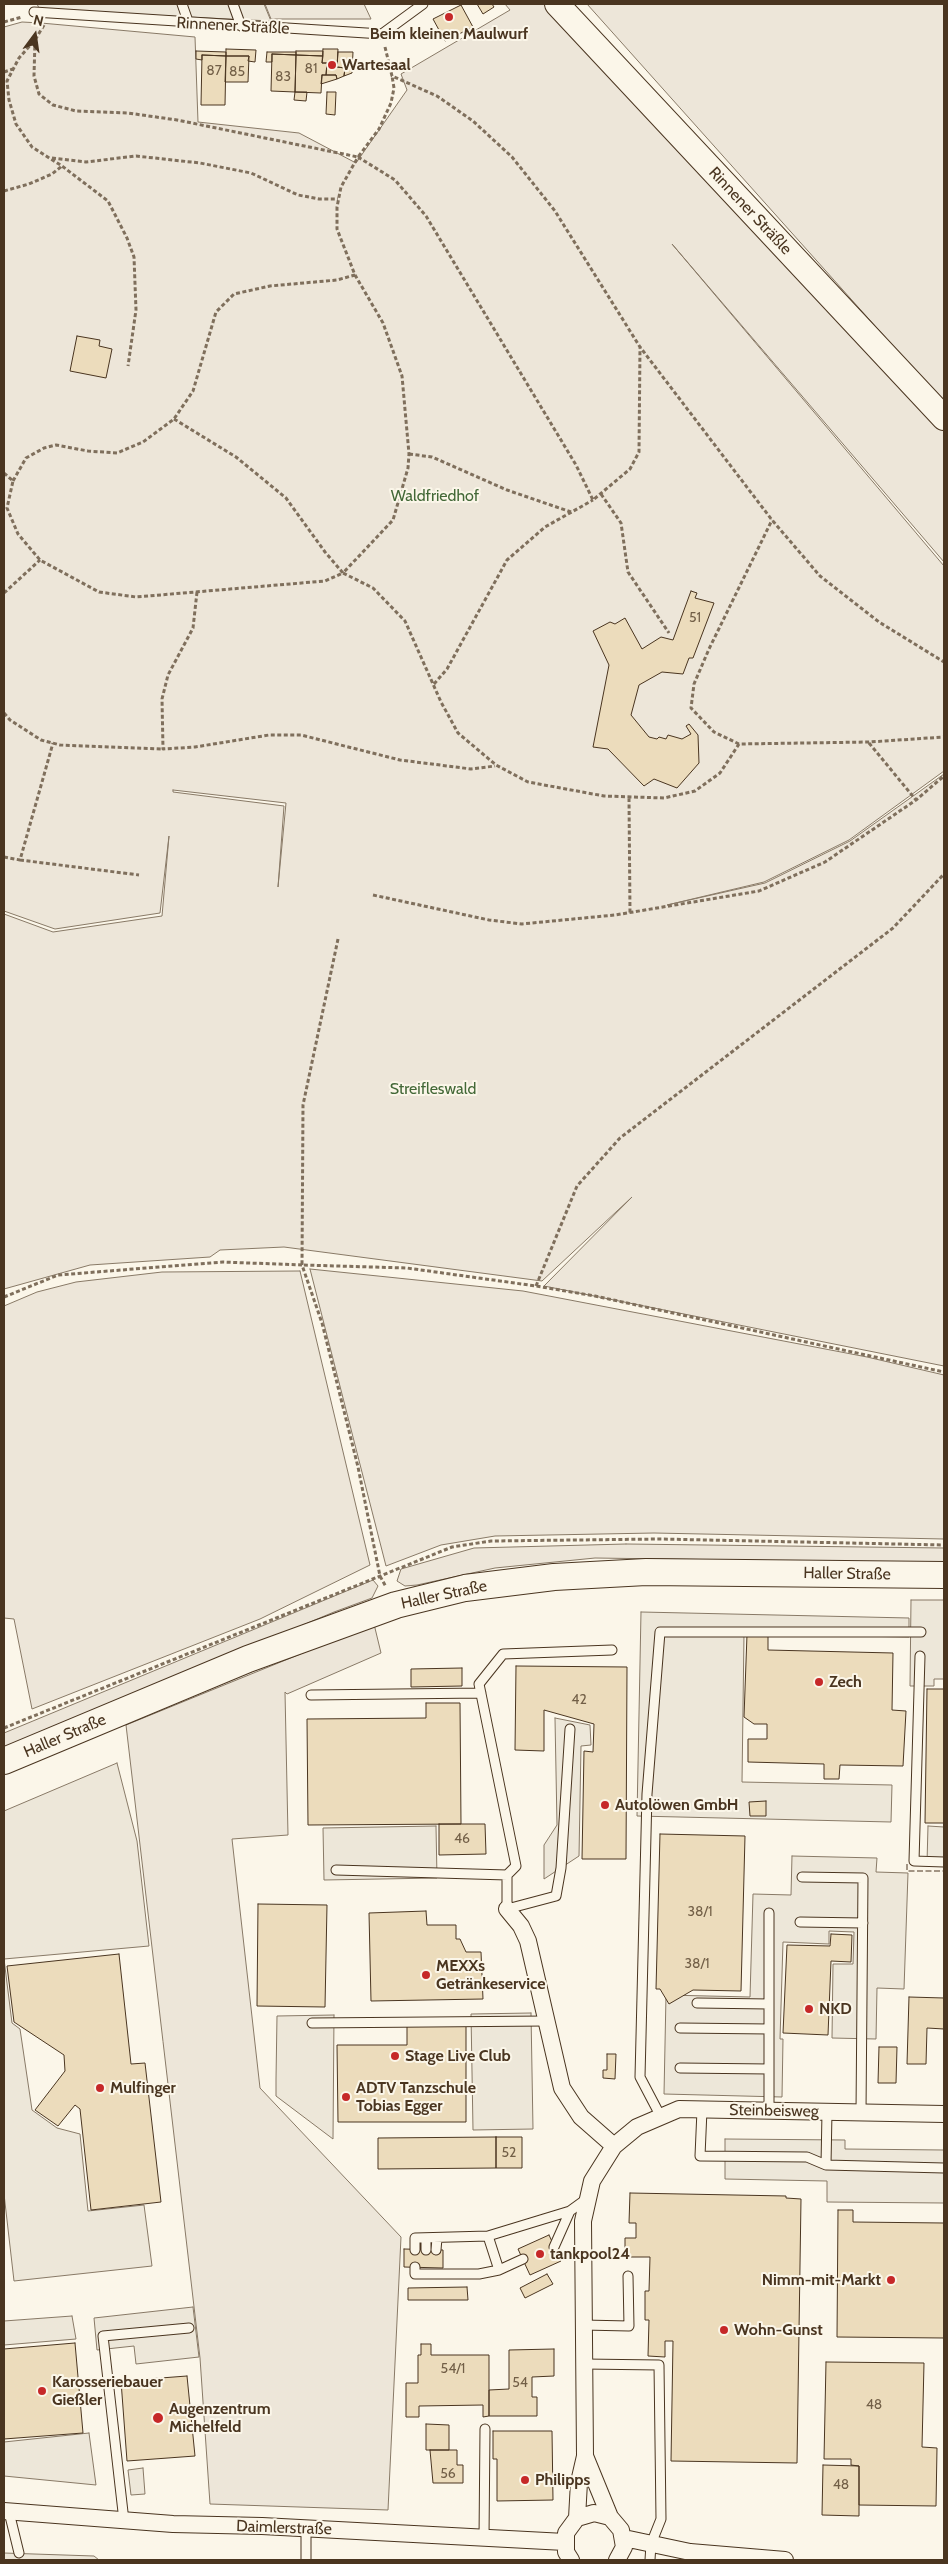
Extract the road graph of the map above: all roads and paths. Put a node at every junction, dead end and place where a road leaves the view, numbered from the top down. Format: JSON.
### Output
{"nodes":[{"id":1,"x":182,"y":4,"type":"edge"},
{"id":2,"x":233,"y":4,"type":"edge"},
{"id":3,"x":423,"y":4,"type":"edge"},
{"id":4,"x":556,"y":4,"type":"edge"},
{"id":5,"x":34,"y":12,"type":"joint"},
{"id":6,"x":49,"y":12,"type":"junction"},
{"id":7,"x":4,"y":22,"type":"edge"},
{"id":8,"x":189,"y":24,"type":"junction"},
{"id":9,"x":241,"y":26,"type":"junction"},
{"id":10,"x":382,"y":34,"type":"junction"},
{"id":11,"x":36,"y":40,"type":"junction"},
{"id":12,"x":13,"y":69,"type":"junction"},
{"id":13,"x":4,"y":72,"type":"edge"},
{"id":14,"x":392,"y":76,"type":"junction"},
{"id":15,"x":358,"y":157,"type":"junction"},
{"id":16,"x":49,"y":158,"type":"junction"},
{"id":17,"x":62,"y":166,"type":"junction"},
{"id":18,"x":4,"y":191,"type":"edge"},
{"id":19,"x":338,"y":199,"type":"junction"},
{"id":20,"x":355,"y":275,"type":"junction"},
{"id":21,"x":640,"y":347,"type":"junction"},
{"id":22,"x":128,"y":366,"type":"dead end"},
{"id":23,"x":944,"y":418,"type":"edge"},
{"id":24,"x":174,"y":419,"type":"junction"},
{"id":25,"x":409,"y":454,"type":"junction"},
{"id":26,"x":4,"y":473,"type":"edge"},
{"id":27,"x":13,"y":481,"type":"junction"},
{"id":28,"x":601,"y":494,"type":"junction"},
{"id":29,"x":593,"y":500,"type":"junction"},
{"id":30,"x":572,"y":512,"type":"junction"},
{"id":31,"x":772,"y":520,"type":"junction"},
{"id":32,"x":40,"y":560,"type":"junction"},
{"id":33,"x":343,"y":573,"type":"junction"},
{"id":34,"x":197,"y":592,"type":"junction"},
{"id":35,"x":4,"y":593,"type":"edge"},
{"id":36,"x":669,"y":632,"type":"dead end"},
{"id":37,"x":944,"y":662,"type":"edge"},
{"id":38,"x":434,"y":684,"type":"junction"},
{"id":39,"x":4,"y":713,"type":"edge"},
{"id":40,"x":944,"y":737,"type":"edge"},
{"id":41,"x":869,"y":742,"type":"junction"},
{"id":42,"x":53,"y":743,"type":"junction"},
{"id":43,"x":739,"y":744,"type":"junction"},
{"id":44,"x":163,"y":749,"type":"junction"},
{"id":45,"x":496,"y":766,"type":"junction"},
{"id":46,"x":944,"y":776,"type":"edge"},
{"id":47,"x":629,"y":798,"type":"junction"},
{"id":48,"x":916,"y":800,"type":"junction"},
{"id":49,"x":4,"y":857,"type":"edge"},
{"id":50,"x":20,"y":860,"type":"junction"},
{"id":51,"x":139,"y":874,"type":"dead end"},
{"id":52,"x":944,"y":874,"type":"edge"},
{"id":53,"x":373,"y":895,"type":"dead end"},
{"id":54,"x":630,"y":912,"type":"junction"},
{"id":55,"x":338,"y":939,"type":"dead end"},
{"id":56,"x":302,"y":1265,"type":"junction"},
{"id":57,"x":536,"y":1286,"type":"junction"},
{"id":58,"x":4,"y":1297,"type":"edge"},
{"id":59,"x":944,"y":1372,"type":"edge"},
{"id":60,"x":944,"y":1545,"type":"edge"},
{"id":61,"x":944,"y":1575,"type":"edge"},
{"id":62,"x":380,"y":1576,"type":"junction"},
{"id":63,"x":922,"y":1632,"type":"dead end"},
{"id":64,"x":612,"y":1650,"type":"dead end"},
{"id":65,"x":920,"y":1656,"type":"dead end"},
{"id":66,"x":481,"y":1693,"type":"junction"},
{"id":67,"x":311,"y":1695,"type":"dead end"},
{"id":68,"x":4,"y":1728,"type":"edge"},
{"id":69,"x":570,"y":1729,"type":"dead end"},
{"id":70,"x":4,"y":1762,"type":"edge"},
{"id":71,"x":944,"y":1862,"type":"edge"},
{"id":72,"x":336,"y":1870,"type":"dead end"},
{"id":73,"x":507,"y":1875,"type":"junction"},
{"id":74,"x":802,"y":1877,"type":"dead end"},
{"id":75,"x":507,"y":1909,"type":"junction"},
{"id":76,"x":769,"y":1913,"type":"dead end"},
{"id":77,"x":800,"y":1922,"type":"dead end"},
{"id":78,"x":863,"y":1922,"type":"junction"},
{"id":79,"x":697,"y":2003,"type":"dead end"},
{"id":80,"x":769,"y":2004,"type":"junction"},
{"id":81,"x":546,"y":2021,"type":"junction"},
{"id":82,"x":312,"y":2023,"type":"dead end"},
{"id":83,"x":680,"y":2028,"type":"dead end"},
{"id":84,"x":769,"y":2029,"type":"junction"},
{"id":85,"x":680,"y":2068,"type":"dead end"},
{"id":86,"x":769,"y":2069,"type":"junction"},
{"id":87,"x":702,"y":2110,"type":"junction"},
{"id":88,"x":768,"y":2111,"type":"junction"},
{"id":89,"x":827,"y":2112,"type":"junction"},
{"id":90,"x":861,"y":2112,"type":"junction"},
{"id":91,"x":944,"y":2114,"type":"edge"},
{"id":92,"x":661,"y":2117,"type":"junction"},
{"id":93,"x":614,"y":2146,"type":"junction"},
{"id":94,"x":826,"y":2165,"type":"junction"},
{"id":95,"x":944,"y":2168,"type":"edge"},
{"id":96,"x":588,"y":2197,"type":"junction"},
{"id":97,"x":570,"y":2211,"type":"junction"},
{"id":98,"x":488,"y":2236,"type":"junction"},
{"id":99,"x":426,"y":2238,"type":"junction"},
{"id":100,"x":437,"y":2238,"type":"junction"},
{"id":101,"x":554,"y":2246,"type":"dead end"},
{"id":102,"x":415,"y":2250,"type":"dead end"},
{"id":103,"x":426,"y":2250,"type":"dead end"},
{"id":104,"x":436,"y":2250,"type":"dead end"},
{"id":105,"x":523,"y":2259,"type":"dead end"},
{"id":106,"x":415,"y":2267,"type":"dead end"},
{"id":107,"x":499,"y":2270,"type":"junction"},
{"id":108,"x":628,"y":2276,"type":"dead end"},
{"id":109,"x":583,"y":2325,"type":"junction"},
{"id":110,"x":189,"y":2328,"type":"dead end"},
{"id":111,"x":584,"y":2364,"type":"junction"},
{"id":112,"x":485,"y":2429,"type":"dead end"},
{"id":113,"x":585,"y":2456,"type":"junction"},
{"id":114,"x":7,"y":2511,"type":"edge"},
{"id":115,"x":610,"y":2517,"type":"junction"},
{"id":116,"x":577,"y":2518,"type":"junction"},
{"id":117,"x":124,"y":2520,"type":"junction"},
{"id":118,"x":306,"y":2529,"type":"junction"},
{"id":119,"x":484,"y":2538,"type":"junction"},
{"id":120,"x":624,"y":2538,"type":"junction"},
{"id":121,"x":565,"y":2542,"type":"junction"},
{"id":122,"x":651,"y":2552,"type":"edge"},
{"id":123,"x":20,"y":2554,"type":"dead end"},
{"id":124,"x":306,"y":2560,"type":"edge"},
{"id":125,"x":571,"y":2560,"type":"edge"},
{"id":126,"x":617,"y":2560,"type":"edge"},
{"id":127,"x":785,"y":2560,"type":"edge"}],
"edges":[{"from":1,"to":8,"type":"lane"},
{"from":2,"to":9,"type":"lane"},
{"from":3,"to":10,"type":"lane"},
{"from":4,"to":23,"type":"street","name":"Rinnener Sträßle"},
{"from":5,"to":6,"type":"lane","name":"Rinnener Sträßle"},
{"from":5,"to":7,"type":"path"},
{"from":6,"to":8,"type":"lane","name":"Rinnener Sträßle"},
{"from":6,"to":11,"type":"path"},
{"from":8,"to":9,"type":"lane","name":"Rinnener Sträßle"},
{"from":9,"to":10,"type":"lane","name":"Rinnener Sträßle"},
{"from":10,"to":14,"type":"path"},
{"from":11,"to":12,"type":"path"},
{"from":11,"to":15,"type":"path"},
{"from":12,"to":13,"type":"path"},
{"from":12,"to":16,"type":"path"},
{"from":14,"to":15,"type":"path"},
{"from":14,"to":21,"type":"path"},
{"from":15,"to":19,"type":"path"},
{"from":15,"to":29,"type":"path"},
{"from":16,"to":17,"type":"path"},
{"from":16,"to":19,"type":"path"},
{"from":17,"to":18,"type":"path"},
{"from":17,"to":22,"type":"path"},
{"from":19,"to":20,"type":"path"},
{"from":20,"to":24,"type":"path"},
{"from":20,"to":25,"type":"path"},
{"from":21,"to":28,"type":"path"},
{"from":21,"to":31,"type":"path"},
{"from":24,"to":27,"type":"path"},
{"from":24,"to":33,"type":"path"},
{"from":25,"to":30,"type":"path"},
{"from":25,"to":33,"type":"path"},
{"from":26,"to":27,"type":"path"},
{"from":27,"to":32,"type":"path"},
{"from":28,"to":29,"type":"path"},
{"from":28,"to":36,"type":"path"},
{"from":29,"to":30,"type":"path"},
{"from":30,"to":38,"type":"path"},
{"from":31,"to":37,"type":"path"},
{"from":31,"to":43,"type":"path"},
{"from":32,"to":34,"type":"path"},
{"from":32,"to":35,"type":"path"},
{"from":33,"to":34,"type":"path"},
{"from":33,"to":38,"type":"path"},
{"from":34,"to":44,"type":"path"},
{"from":38,"to":45,"type":"path"},
{"from":39,"to":42,"type":"path"},
{"from":40,"to":41,"type":"path"},
{"from":41,"to":43,"type":"path"},
{"from":41,"to":48,"type":"path"},
{"from":42,"to":44,"type":"path"},
{"from":42,"to":50,"type":"path"},
{"from":43,"to":47,"type":"path"},
{"from":44,"to":45,"type":"path"},
{"from":45,"to":47,"type":"path"},
{"from":46,"to":48,"type":"path"},
{"from":47,"to":54,"type":"path"},
{"from":48,"to":54,"type":"path"},
{"from":49,"to":50,"type":"path"},
{"from":50,"to":51,"type":"path"},
{"from":52,"to":57,"type":"path"},
{"from":53,"to":54,"type":"path"},
{"from":55,"to":56,"type":"path"},
{"from":56,"to":57,"type":"path"},
{"from":56,"to":58,"type":"path"},
{"from":56,"to":62,"type":"path"},
{"from":57,"to":59,"type":"path"},
{"from":60,"to":62,"type":"path"},
{"from":61,"to":70,"type":"main road","name":"Haller Straße"},
{"from":62,"to":68,"type":"path"},
{"from":63,"to":92,"type":"lane"},
{"from":64,"to":66,"type":"lane"},
{"from":65,"to":71,"type":"lane"},
{"from":66,"to":67,"type":"lane"},
{"from":66,"to":73,"type":"lane"},
{"from":69,"to":75,"type":"lane"},
{"from":72,"to":73,"type":"lane"},
{"from":73,"to":75,"type":"lane"},
{"from":74,"to":78,"type":"lane"},
{"from":75,"to":81,"type":"street"},
{"from":76,"to":80,"type":"lane"},
{"from":77,"to":78,"type":"lane"},
{"from":78,"to":90,"type":"lane"},
{"from":79,"to":80,"type":"lane"},
{"from":80,"to":84,"type":"lane"},
{"from":81,"to":82,"type":"lane"},
{"from":81,"to":93,"type":"street"},
{"from":83,"to":84,"type":"lane"},
{"from":84,"to":86,"type":"lane"},
{"from":85,"to":86,"type":"lane"},
{"from":86,"to":88,"type":"lane"},
{"from":87,"to":88,"type":"street","name":"Steinbeisweg"},
{"from":87,"to":92,"type":"street","name":"Steinbeisweg"},
{"from":87,"to":94,"type":"lane"},
{"from":88,"to":89,"type":"street","name":"Steinbeisweg"},
{"from":89,"to":90,"type":"street","name":"Steinbeisweg"},
{"from":89,"to":94,"type":"lane"},
{"from":90,"to":91,"type":"street","name":"Steinbeisweg"},
{"from":92,"to":93,"type":"street","name":"Steinbeisweg"},
{"from":93,"to":96,"type":"street","name":"Steinbeisweg"},
{"from":94,"to":95,"type":"lane"},
{"from":96,"to":97,"type":"lane"},
{"from":96,"to":109,"type":"street","name":"Steinbeisweg"},
{"from":97,"to":98,"type":"lane"},
{"from":97,"to":101,"type":"lane"},
{"from":98,"to":100,"type":"lane"},
{"from":98,"to":107,"type":"lane"},
{"from":99,"to":100,"type":"lane"},
{"from":99,"to":102,"type":"lane"},
{"from":99,"to":103,"type":"lane"},
{"from":100,"to":104,"type":"lane"},
{"from":105,"to":107,"type":"lane"},
{"from":106,"to":107,"type":"lane"},
{"from":108,"to":109,"type":"lane"},
{"from":109,"to":111,"type":"street","name":"Steinbeisweg"},
{"from":110,"to":117,"type":"lane"},
{"from":111,"to":113,"type":"street","name":"Steinbeisweg"},
{"from":111,"to":122,"type":"lane"},
{"from":112,"to":119,"type":"lane"},
{"from":113,"to":115,"type":"street","name":"Steinbeisweg"},
{"from":113,"to":116,"type":"street","name":"Steinbeisweg"},
{"from":114,"to":117,"type":"street","name":"Daimlerstraße"},
{"from":114,"to":123,"type":"lane"},
{"from":115,"to":116,"type":"street"},
{"from":115,"to":120,"type":"street","name":"Steinbeisweg"},
{"from":116,"to":121,"type":"street"},
{"from":117,"to":118,"type":"street","name":"Daimlerstraße"},
{"from":118,"to":119,"type":"street","name":"Daimlerstraße"},
{"from":118,"to":124,"type":"lane"},
{"from":119,"to":121,"type":"street","name":"Daimlerstraße"},
{"from":120,"to":122,"type":"street"},
{"from":120,"to":126,"type":"street"},
{"from":121,"to":125,"type":"street"},
{"from":122,"to":127,"type":"street"}]}
